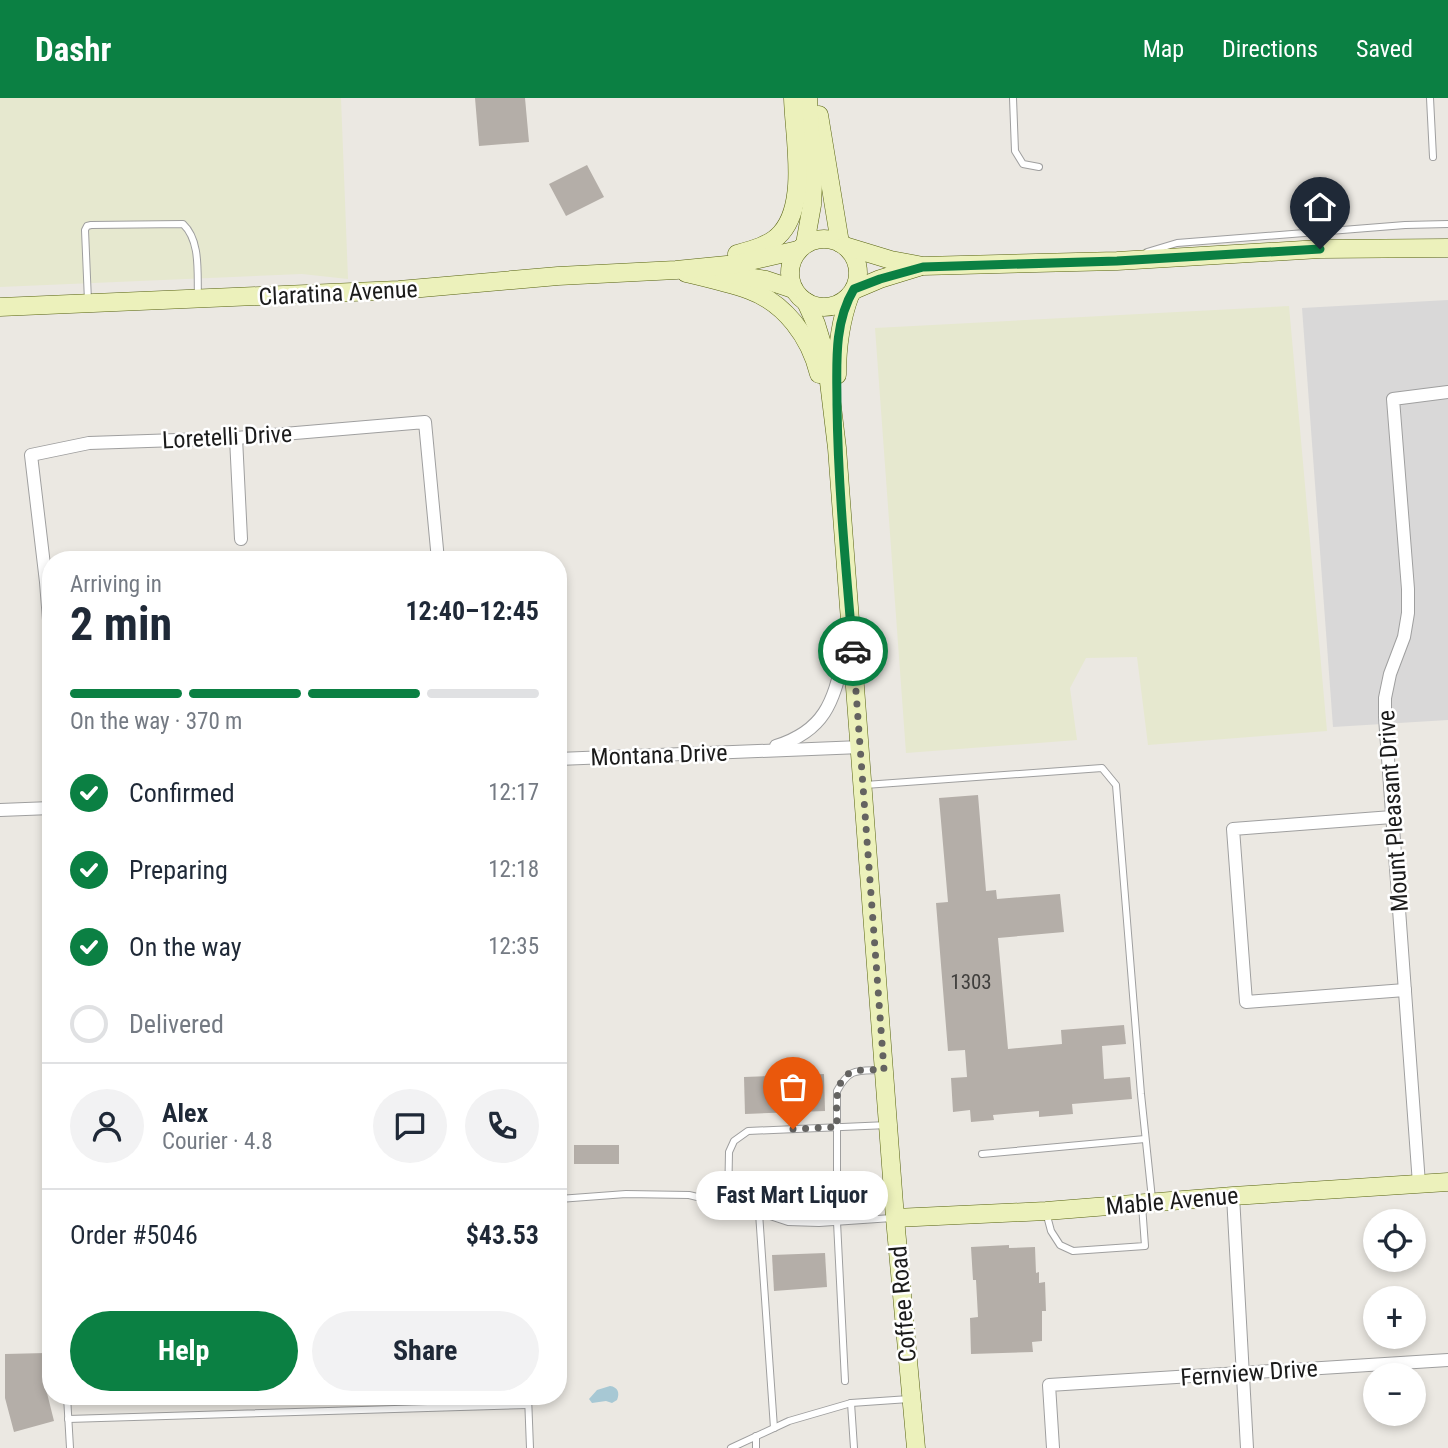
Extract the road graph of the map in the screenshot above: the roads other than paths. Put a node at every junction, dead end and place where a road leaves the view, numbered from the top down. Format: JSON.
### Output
{"nodes":[{"id":1,"x":793,"y":98,"type":"edge"},
{"id":2,"x":808,"y":98,"type":"edge"},
{"id":3,"x":816,"y":98,"type":"edge"},
{"id":4,"x":1013,"y":98,"type":"edge"},
{"id":5,"x":1430,"y":98,"type":"edge"},
{"id":6,"x":1433,"y":157,"type":"dead end"},
{"id":7,"x":1039,"y":167,"type":"dead end"},
{"id":8,"x":1448,"y":224,"type":"edge"},
{"id":9,"x":842,"y":244,"type":"junction"},
{"id":10,"x":802,"y":247,"type":"junction"},
{"id":11,"x":1448,"y":248,"type":"edge"},
{"id":12,"x":1117,"y":261,"type":"junction"},
{"id":13,"x":923,"y":267,"type":"junction"},
{"id":14,"x":676,"y":270,"type":"junction"},
{"id":15,"x":852,"y":292,"type":"junction"},
{"id":16,"x":799,"y":296,"type":"junction"},
{"id":17,"x":198,"y":299,"type":"junction"},
{"id":18,"x":88,"y":303,"type":"junction"},
{"id":19,"x":0,"y":307,"type":"edge"},
{"id":20,"x":1448,"y":392,"type":"edge"},
{"id":21,"x":236,"y":438,"type":"junction"},
{"id":22,"x":838,"y":448,"type":"junction"},
{"id":23,"x":242,"y":539,"type":"dead end"},
{"id":24,"x":42,"y":551,"type":"edge"},
{"id":25,"x":437,"y":551,"type":"edge"},
{"id":26,"x":851,"y":627,"type":"junction"},
{"id":27,"x":861,"y":747,"type":"junction"},
{"id":28,"x":760,"y":751,"type":"junction"},
{"id":29,"x":567,"y":759,"type":"edge"},
{"id":30,"x":864,"y":785,"type":"junction"},
{"id":31,"x":42,"y":808,"type":"edge"},
{"id":32,"x":0,"y":810,"type":"edge"},
{"id":33,"x":1392,"y":817,"type":"junction"},
{"id":34,"x":1405,"y":990,"type":"junction"},
{"id":35,"x":884,"y":1070,"type":"junction"},
{"id":36,"x":888,"y":1125,"type":"junction"},
{"id":37,"x":837,"y":1127,"type":"junction"},
{"id":38,"x":1146,"y":1139,"type":"junction"},
{"id":39,"x":982,"y":1154,"type":"dead end"},
{"id":40,"x":1448,"y":1182,"type":"edge"},
{"id":41,"x":1419,"y":1184,"type":"junction"},
{"id":42,"x":1233,"y":1196,"type":"junction"},
{"id":43,"x":567,"y":1198,"type":"edge"},
{"id":44,"x":1147,"y":1203,"type":"junction"},
{"id":45,"x":728,"y":1205,"type":"junction"},
{"id":46,"x":1046,"y":1211,"type":"junction"},
{"id":47,"x":759,"y":1213,"type":"junction"},
{"id":48,"x":895,"y":1218,"type":"junction"},
{"id":49,"x":836,"y":1222,"type":"junction"},
{"id":50,"x":1448,"y":1360,"type":"edge"},
{"id":51,"x":1242,"y":1373,"type":"junction"},
{"id":52,"x":845,"y":1381,"type":"dead end"},
{"id":53,"x":912,"y":1398,"type":"junction"},
{"id":54,"x":851,"y":1403,"type":"junction"},
{"id":55,"x":67,"y":1405,"type":"edge"},
{"id":56,"x":528,"y":1405,"type":"joint"},
{"id":57,"x":68,"y":1419,"type":"junction"},
{"id":58,"x":774,"y":1429,"type":"junction"},
{"id":59,"x":756,"y":1436,"type":"junction"},
{"id":60,"x":70,"y":1448,"type":"edge"},
{"id":61,"x":530,"y":1448,"type":"edge"},
{"id":62,"x":731,"y":1448,"type":"edge"},
{"id":63,"x":756,"y":1448,"type":"edge"},
{"id":64,"x":854,"y":1448,"type":"edge"},
{"id":65,"x":916,"y":1448,"type":"edge"},
{"id":66,"x":1053,"y":1448,"type":"edge"},
{"id":67,"x":1247,"y":1448,"type":"edge"}],
"edges":[{"from":1,"to":14,"type":"main road"},
{"from":2,"to":10,"type":"main road"},
{"from":3,"to":9,"type":"main road"},
{"from":4,"to":7,"type":"lane"},
{"from":5,"to":6,"type":"lane"},
{"from":8,"to":12,"type":"lane"},
{"from":9,"to":10,"type":"main road"},
{"from":9,"to":13,"type":"main road"},
{"from":9,"to":15,"type":"main road"},
{"from":10,"to":14,"type":"main road","name":"Claratina Avenue"},
{"from":10,"to":16,"type":"main road"},
{"from":11,"to":12,"type":"main road"},
{"from":12,"to":13,"type":"main road"},
{"from":13,"to":15,"type":"main road"},
{"from":14,"to":16,"type":"main road","name":"Claratina Avenue"},
{"from":14,"to":17,"type":"main road","name":"Claratina Avenue"},
{"from":14,"to":22,"type":"main road"},
{"from":15,"to":16,"type":"main road"},
{"from":15,"to":22,"type":"main road","name":"Coffee Road"},
{"from":16,"to":22,"type":"main road","name":"Coffee Road"},
{"from":17,"to":18,"type":"main road","name":"Claratina Avenue"},
{"from":17,"to":18,"type":"lane"},
{"from":18,"to":19,"type":"main road","name":"Claratina Avenue"},
{"from":20,"to":33,"type":"street","name":"Mount Pleasant Drive"},
{"from":21,"to":23,"type":"street"},
{"from":21,"to":24,"type":"street","name":"Loretelli Drive"},
{"from":21,"to":25,"type":"street","name":"Loretelli Drive"},
{"from":22,"to":26,"type":"main road","name":"Coffee Road"},
{"from":26,"to":27,"type":"main road","name":"Coffee Road"},
{"from":26,"to":28,"type":"street","name":"Montana Drive"},
{"from":27,"to":28,"type":"street","name":"Montana Drive"},
{"from":27,"to":30,"type":"main road","name":"Coffee Road"},
{"from":28,"to":29,"type":"street","name":"Montana Drive"},
{"from":30,"to":35,"type":"main road","name":"Coffee Road"},
{"from":30,"to":38,"type":"lane"},
{"from":31,"to":32,"type":"street"},
{"from":33,"to":34,"type":"street","name":"Mount Pleasant Drive"},
{"from":33,"to":34,"type":"street"},
{"from":34,"to":41,"type":"street","name":"Mount Pleasant Drive"},
{"from":35,"to":36,"type":"main road","name":"Coffee Road"},
{"from":35,"to":37,"type":"lane"},
{"from":36,"to":37,"type":"lane"},
{"from":36,"to":48,"type":"main road","name":"Coffee Road"},
{"from":37,"to":45,"type":"lane"},
{"from":37,"to":49,"type":"lane"},
{"from":38,"to":39,"type":"lane"},
{"from":38,"to":44,"type":"lane"},
{"from":40,"to":41,"type":"main road","name":"Mable Avenue"},
{"from":41,"to":42,"type":"main road","name":"Mable Avenue"},
{"from":42,"to":44,"type":"main road","name":"Mable Avenue"},
{"from":42,"to":51,"type":"street"},
{"from":43,"to":45,"type":"lane"},
{"from":44,"to":46,"type":"main road","name":"Mable Avenue"},
{"from":44,"to":46,"type":"lane"},
{"from":45,"to":47,"type":"lane"},
{"from":46,"to":48,"type":"main road","name":"Mable Avenue"},
{"from":47,"to":49,"type":"lane"},
{"from":47,"to":58,"type":"lane"},
{"from":48,"to":49,"type":"lane"},
{"from":48,"to":53,"type":"main road","name":"Coffee Road"},
{"from":49,"to":52,"type":"lane"},
{"from":50,"to":51,"type":"street","name":"Fernview Drive"},
{"from":51,"to":66,"type":"street","name":"Fernview Drive"},
{"from":51,"to":67,"type":"street"},
{"from":53,"to":54,"type":"lane"},
{"from":53,"to":65,"type":"main road","name":"Coffee Road"},
{"from":54,"to":58,"type":"lane"},
{"from":54,"to":64,"type":"lane"},
{"from":55,"to":57,"type":"lane"},
{"from":56,"to":57,"type":"lane"},
{"from":56,"to":61,"type":"lane"},
{"from":57,"to":60,"type":"lane"},
{"from":58,"to":59,"type":"lane"},
{"from":59,"to":62,"type":"lane"},
{"from":59,"to":63,"type":"lane"}]}
